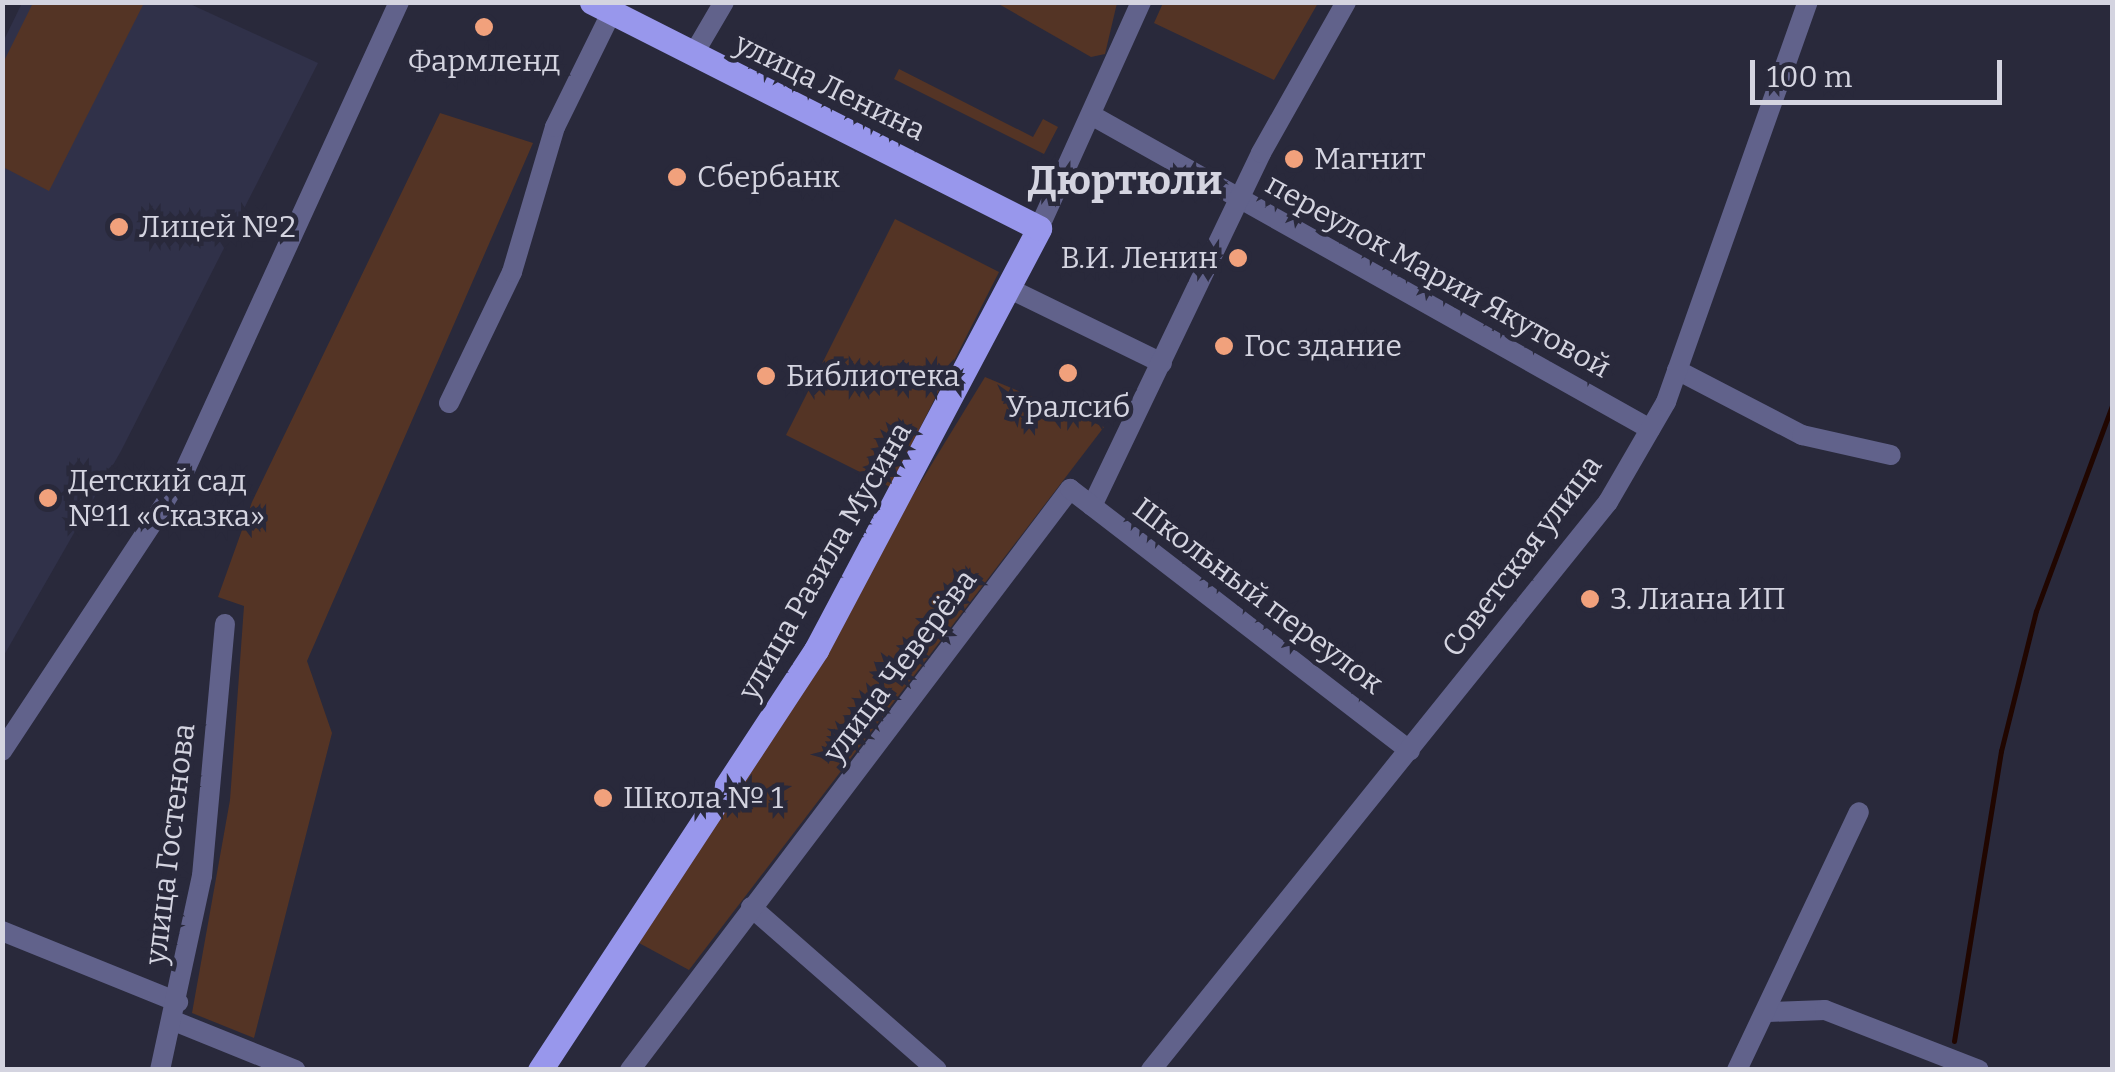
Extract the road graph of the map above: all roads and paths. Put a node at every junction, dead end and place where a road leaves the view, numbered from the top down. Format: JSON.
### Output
{"nodes":[{"id":1,"x":399,"y":2,"type":"edge"},
{"id":2,"x":724,"y":2,"type":"edge"},
{"id":3,"x":1141,"y":2,"type":"edge"},
{"id":4,"x":1346,"y":2,"type":"edge"},
{"id":5,"x":1808,"y":2,"type":"edge"},
{"id":6,"x":602,"y":8,"type":"edge"},
{"id":7,"x":692,"y":55,"type":"junction"},
{"id":8,"x":1092,"y":116,"type":"junction"},
{"id":9,"x":1241,"y":201,"type":"junction"},
{"id":10,"x":1039,"y":228,"type":"junction"},
{"id":11,"x":1010,"y":288,"type":"junction"},
{"id":12,"x":1162,"y":363,"type":"junction"},
{"id":13,"x":1677,"y":370,"type":"junction"},
{"id":14,"x":449,"y":403,"type":"dead end"},
{"id":15,"x":1650,"y":429,"type":"junction"},
{"id":16,"x":1891,"y":455,"type":"dead end"},
{"id":17,"x":1070,"y":489,"type":"joint"},
{"id":18,"x":1092,"y":506,"type":"junction"},
{"id":19,"x":225,"y":624,"type":"dead end"},
{"id":20,"x":1410,"y":751,"type":"junction"},
{"id":21,"x":2,"y":752,"type":"edge"},
{"id":22,"x":1859,"y":812,"type":"dead end"},
{"id":23,"x":751,"y":906,"type":"junction"},
{"id":24,"x":2,"y":931,"type":"edge"},
{"id":25,"x":176,"y":1012,"type":"junction"},
{"id":26,"x":1768,"y":1012,"type":"junction"},
{"id":27,"x":160,"y":1070,"type":"edge"},
{"id":28,"x":295,"y":1070,"type":"edge"},
{"id":29,"x":540,"y":1070,"type":"edge"},
{"id":30,"x":630,"y":1070,"type":"edge"},
{"id":31,"x":937,"y":1070,"type":"edge"},
{"id":32,"x":1151,"y":1070,"type":"edge"},
{"id":33,"x":1737,"y":1070,"type":"edge"},
{"id":34,"x":1979,"y":1070,"type":"edge"}],
"edges":[{"from":1,"to":21,"type":"street"},
{"from":2,"to":7,"type":"street"},
{"from":3,"to":8,"type":"street","name":"улица Разила Мусина"},
{"from":4,"to":9,"type":"street"},
{"from":5,"to":13,"type":"street","name":"Советская улица"},
{"from":6,"to":7,"type":"main road","name":"улица Ленина"},
{"from":6,"to":14,"type":"street"},
{"from":7,"to":10,"type":"main road","name":"улица Ленина"},
{"from":8,"to":9,"type":"street","name":"переулок Марии Якутовой"},
{"from":8,"to":10,"type":"street","name":"улица Разила Мусина"},
{"from":9,"to":12,"type":"street"},
{"from":9,"to":15,"type":"street","name":"переулок Марии Якутовой"},
{"from":10,"to":11,"type":"main road","name":"улица Разила Мусина"},
{"from":11,"to":12,"type":"street"},
{"from":11,"to":29,"type":"main road","name":"улица Разила Мусина"},
{"from":12,"to":18,"type":"street"},
{"from":13,"to":15,"type":"street","name":"Советская улица"},
{"from":13,"to":16,"type":"street"},
{"from":15,"to":20,"type":"street","name":"Советская улица"},
{"from":17,"to":18,"type":"street","name":"Школьный переулок"},
{"from":17,"to":23,"type":"street","name":"улица Чеверёва"},
{"from":18,"to":20,"type":"street","name":"Школьный переулок"},
{"from":19,"to":25,"type":"street","name":"улица Гостенова"},
{"from":20,"to":32,"type":"street","name":"Советская улица"},
{"from":22,"to":26,"type":"street"},
{"from":23,"to":30,"type":"street","name":"улица Чеверёва"},
{"from":23,"to":31,"type":"street"},
{"from":24,"to":25,"type":"street"},
{"from":25,"to":27,"type":"street","name":"улица Гостенова"},
{"from":25,"to":28,"type":"street"},
{"from":26,"to":33,"type":"street"},
{"from":26,"to":34,"type":"street"}]}
